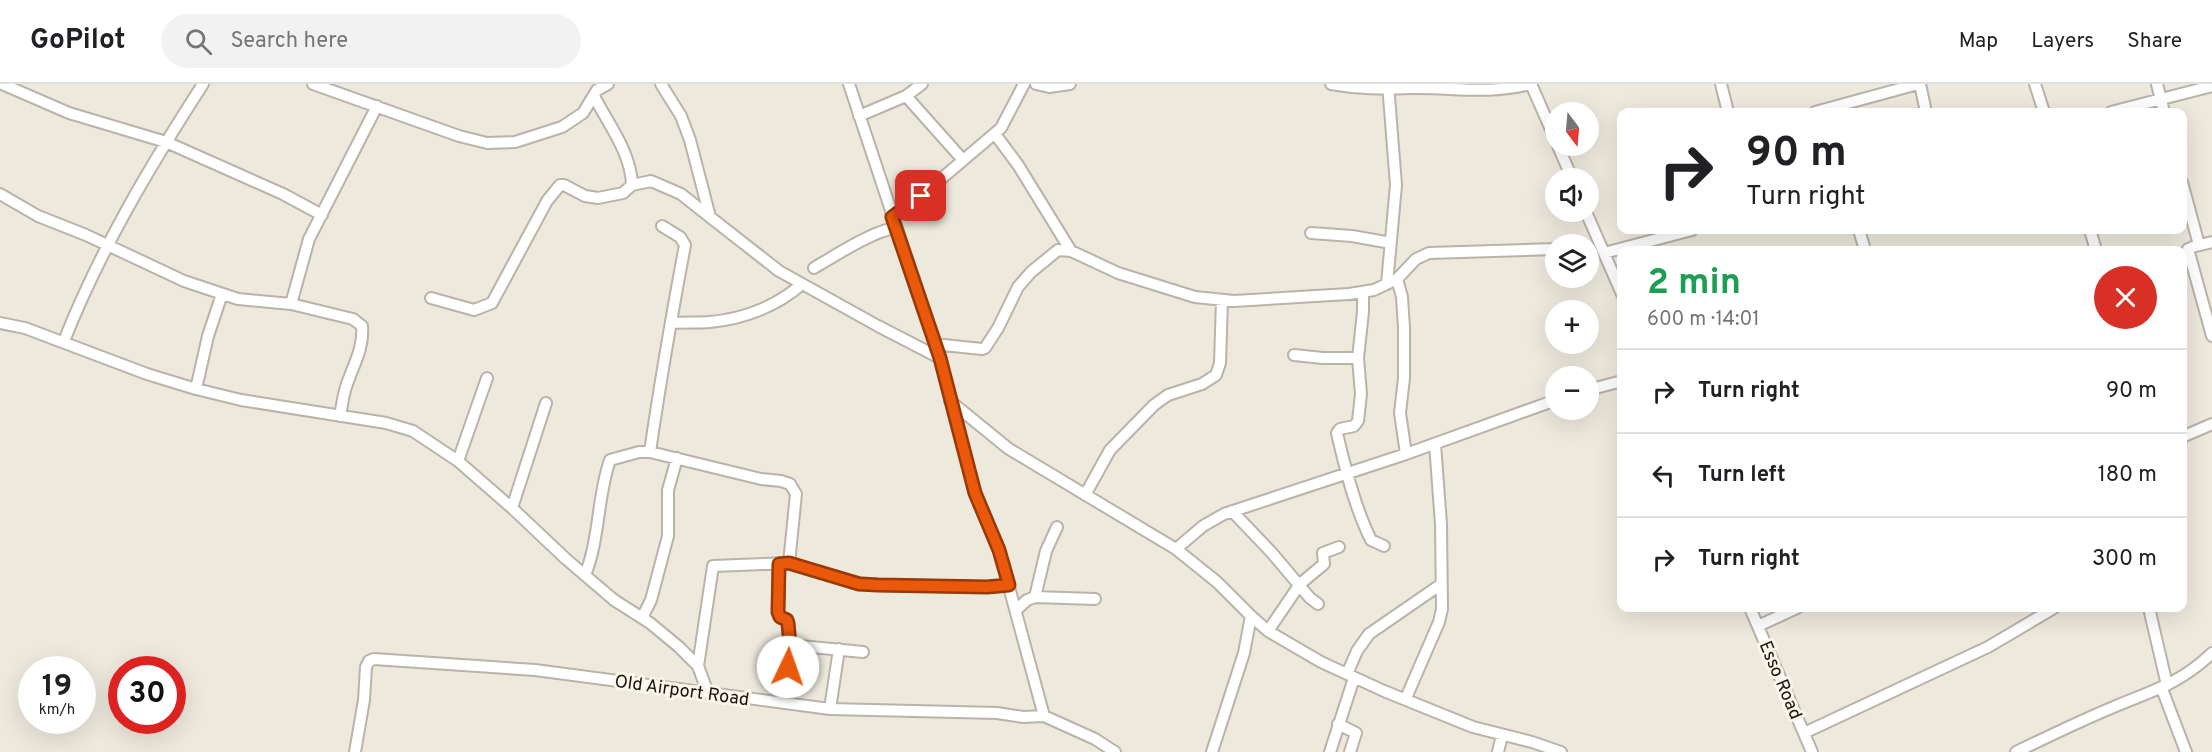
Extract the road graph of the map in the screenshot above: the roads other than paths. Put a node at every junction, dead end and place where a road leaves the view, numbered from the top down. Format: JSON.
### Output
{"nodes":[{"id":1,"x":2,"y":84,"type":"edge"},
{"id":2,"x":203,"y":84,"type":"edge"},
{"id":3,"x":313,"y":84,"type":"edge"},
{"id":4,"x":608,"y":84,"type":"edge"},
{"id":5,"x":661,"y":84,"type":"edge"},
{"id":6,"x":849,"y":84,"type":"edge"},
{"id":7,"x":922,"y":84,"type":"edge"},
{"id":8,"x":1024,"y":84,"type":"edge"},
{"id":9,"x":1036,"y":84,"type":"edge"},
{"id":10,"x":1070,"y":84,"type":"edge"},
{"id":11,"x":1332,"y":84,"type":"edge"},
{"id":12,"x":1531,"y":84,"type":"edge"},
{"id":13,"x":1721,"y":84,"type":"edge"},
{"id":14,"x":1919,"y":84,"type":"edge"},
{"id":15,"x":2036,"y":84,"type":"edge"},
{"id":16,"x":2157,"y":84,"type":"edge"},
{"id":17,"x":2212,"y":86,"type":"edge"},
{"id":18,"x":1388,"y":87,"type":"edge"},
{"id":19,"x":594,"y":90,"type":"edge"},
{"id":20,"x":906,"y":96,"type":"junction"},
{"id":21,"x":2161,"y":99,"type":"junction"},
{"id":22,"x":377,"y":106,"type":"junction"},
{"id":23,"x":1727,"y":108,"type":"edge"},
{"id":24,"x":1842,"y":108,"type":"edge"},
{"id":25,"x":1925,"y":108,"type":"edge"},
{"id":26,"x":2043,"y":108,"type":"edge"},
{"id":27,"x":2126,"y":108,"type":"edge"},
{"id":28,"x":2163,"y":108,"type":"edge"},
{"id":29,"x":859,"y":116,"type":"junction"},
{"id":30,"x":1545,"y":116,"type":"edge"},
{"id":31,"x":995,"y":134,"type":"junction"},
{"id":32,"x":166,"y":142,"type":"junction"},
{"id":33,"x":963,"y":160,"type":"junction"},
{"id":34,"x":632,"y":185,"type":"junction"},
{"id":35,"x":0,"y":194,"type":"edge"},
{"id":36,"x":2187,"y":201,"type":"edge"},
{"id":37,"x":322,"y":215,"type":"junction"},
{"id":38,"x":710,"y":217,"type":"junction"},
{"id":39,"x":892,"y":217,"type":"junction"},
{"id":40,"x":662,"y":226,"type":"dead end"},
{"id":41,"x":896,"y":228,"type":"junction"},
{"id":42,"x":1311,"y":233,"type":"dead end"},
{"id":43,"x":1671,"y":234,"type":"edge"},
{"id":44,"x":2212,"y":242,"type":"edge"},
{"id":45,"x":1391,"y":243,"type":"junction"},
{"id":46,"x":2199,"y":245,"type":"junction"},
{"id":47,"x":107,"y":246,"type":"junction"},
{"id":48,"x":1599,"y":248,"type":"edge"},
{"id":49,"x":1545,"y":249,"type":"edge"},
{"id":50,"x":2187,"y":249,"type":"edge"},
{"id":51,"x":1071,"y":251,"type":"junction"},
{"id":52,"x":1599,"y":252,"type":"edge"},
{"id":53,"x":2187,"y":256,"type":"edge"},
{"id":54,"x":813,"y":268,"type":"dead end"},
{"id":55,"x":1392,"y":282,"type":"junction"},
{"id":56,"x":802,"y":284,"type":"junction"},
{"id":57,"x":1617,"y":285,"type":"edge"},
{"id":58,"x":1363,"y":292,"type":"junction"},
{"id":59,"x":222,"y":294,"type":"junction"},
{"id":60,"x":431,"y":298,"type":"dead end"},
{"id":61,"x":1222,"y":300,"type":"junction"},
{"id":62,"x":291,"y":304,"type":"junction"},
{"id":63,"x":0,"y":323,"type":"edge"},
{"id":64,"x":672,"y":323,"type":"junction"},
{"id":65,"x":2212,"y":336,"type":"edge"},
{"id":66,"x":64,"y":341,"type":"junction"},
{"id":67,"x":934,"y":344,"type":"junction"},
{"id":68,"x":1294,"y":355,"type":"dead end"},
{"id":69,"x":940,"y":358,"type":"junction"},
{"id":70,"x":1358,"y":358,"type":"junction"},
{"id":71,"x":487,"y":378,"type":"dead end"},
{"id":72,"x":1617,"y":382,"type":"edge"},
{"id":73,"x":1599,"y":387,"type":"edge"},
{"id":74,"x":196,"y":389,"type":"junction"},
{"id":75,"x":950,"y":400,"type":"junction"},
{"id":76,"x":546,"y":403,"type":"dead end"},
{"id":77,"x":1545,"y":404,"type":"edge"},
{"id":78,"x":340,"y":416,"type":"junction"},
{"id":79,"x":2212,"y":424,"type":"edge"},
{"id":80,"x":2187,"y":435,"type":"edge"},
{"id":81,"x":1435,"y":444,"type":"junction"},
{"id":82,"x":650,"y":452,"type":"junction"},
{"id":83,"x":1406,"y":454,"type":"junction"},
{"id":84,"x":677,"y":458,"type":"junction"},
{"id":85,"x":458,"y":461,"type":"junction"},
{"id":86,"x":1346,"y":473,"type":"junction"},
{"id":87,"x":1085,"y":495,"type":"junction"},
{"id":88,"x":513,"y":508,"type":"junction"},
{"id":89,"x":1232,"y":511,"type":"junction"},
{"id":90,"x":1057,"y":527,"type":"dead end"},
{"id":91,"x":1384,"y":546,"type":"dead end"},
{"id":92,"x":1339,"y":547,"type":"dead end"},
{"id":93,"x":1176,"y":549,"type":"junction"},
{"id":94,"x":784,"y":564,"type":"junction"},
{"id":95,"x":585,"y":575,"type":"junction"},
{"id":96,"x":1300,"y":584,"type":"junction"},
{"id":97,"x":1009,"y":585,"type":"junction"},
{"id":98,"x":1440,"y":585,"type":"junction"},
{"id":99,"x":1035,"y":597,"type":"junction"},
{"id":100,"x":1095,"y":599,"type":"dead end"},
{"id":101,"x":1318,"y":604,"type":"dead end"},
{"id":102,"x":1016,"y":610,"type":"junction"},
{"id":103,"x":1752,"y":612,"type":"edge"},
{"id":104,"x":1788,"y":612,"type":"edge"},
{"id":105,"x":2047,"y":612,"type":"edge"},
{"id":106,"x":2151,"y":612,"type":"edge"},
{"id":107,"x":1251,"y":616,"type":"junction"},
{"id":108,"x":642,"y":618,"type":"junction"},
{"id":109,"x":1758,"y":626,"type":"junction"},
{"id":110,"x":1268,"y":631,"type":"junction"},
{"id":111,"x":790,"y":645,"type":"junction"},
{"id":112,"x":839,"y":649,"type":"junction"},
{"id":113,"x":863,"y":652,"type":"dead end"},
{"id":114,"x":2212,"y":653,"type":"edge"},
{"id":115,"x":698,"y":666,"type":"junction"},
{"id":116,"x":1351,"y":676,"type":"junction"},
{"id":117,"x":786,"y":677,"type":"dead end"},
{"id":118,"x":2164,"y":687,"type":"junction"},
{"id":119,"x":708,"y":693,"type":"junction"},
{"id":120,"x":1406,"y":698,"type":"junction"},
{"id":121,"x":830,"y":709,"type":"junction"},
{"id":122,"x":1044,"y":716,"type":"junction"},
{"id":123,"x":1338,"y":724,"type":"junction"},
{"id":124,"x":1804,"y":733,"type":"junction"},
{"id":125,"x":1502,"y":735,"type":"junction"},
{"id":126,"x":355,"y":752,"type":"edge"},
{"id":127,"x":1115,"y":752,"type":"edge"},
{"id":128,"x":1212,"y":752,"type":"edge"},
{"id":129,"x":1329,"y":752,"type":"edge"},
{"id":130,"x":1350,"y":752,"type":"edge"},
{"id":131,"x":1498,"y":752,"type":"edge"},
{"id":132,"x":1561,"y":752,"type":"edge"},
{"id":133,"x":1812,"y":752,"type":"edge"},
{"id":134,"x":2016,"y":752,"type":"edge"},
{"id":135,"x":2186,"y":752,"type":"edge"}],
"edges":[{"from":1,"to":32,"type":"street"},
{"from":2,"to":32,"type":"street"},
{"from":3,"to":22,"type":"street"},
{"from":4,"to":19,"type":"street"},
{"from":5,"to":38,"type":"street"},
{"from":6,"to":29,"type":"street"},
{"from":7,"to":20,"type":"street"},
{"from":8,"to":31,"type":"street"},
{"from":9,"to":10,"type":"street"},
{"from":11,"to":18,"type":"street"},
{"from":12,"to":18,"type":"street"},
{"from":12,"to":30,"type":"street"},
{"from":13,"to":23,"type":"street"},
{"from":14,"to":24,"type":"street"},
{"from":14,"to":25,"type":"street"},
{"from":15,"to":26,"type":"street"},
{"from":16,"to":21,"type":"street"},
{"from":17,"to":21,"type":"street"},
{"from":18,"to":45,"type":"street"},
{"from":19,"to":22,"type":"street"},
{"from":19,"to":34,"type":"street"},
{"from":20,"to":29,"type":"street"},
{"from":20,"to":33,"type":"street"},
{"from":21,"to":27,"type":"street"},
{"from":21,"to":28,"type":"street"},
{"from":22,"to":37,"type":"street"},
{"from":29,"to":39,"type":"street"},
{"from":31,"to":33,"type":"street"},
{"from":31,"to":51,"type":"street"},
{"from":32,"to":37,"type":"street"},
{"from":32,"to":47,"type":"street"},
{"from":33,"to":39,"type":"street"},
{"from":34,"to":38,"type":"street"},
{"from":34,"to":60,"type":"street"},
{"from":35,"to":47,"type":"street"},
{"from":36,"to":46,"type":"street"},
{"from":37,"to":62,"type":"street"},
{"from":38,"to":56,"type":"street"},
{"from":39,"to":41,"type":"street"},
{"from":40,"to":64,"type":"street"},
{"from":41,"to":54,"type":"street"},
{"from":41,"to":67,"type":"street"},
{"from":42,"to":45,"type":"street"},
{"from":43,"to":48,"type":"street"},
{"from":44,"to":46,"type":"street"},
{"from":45,"to":55,"type":"street"},
{"from":46,"to":50,"type":"street"},
{"from":47,"to":59,"type":"street"},
{"from":47,"to":66,"type":"street"},
{"from":49,"to":55,"type":"street"},
{"from":51,"to":61,"type":"street"},
{"from":51,"to":67,"type":"street"},
{"from":52,"to":57,"type":"street"},
{"from":53,"to":65,"type":"street"},
{"from":55,"to":58,"type":"street"},
{"from":55,"to":83,"type":"street"},
{"from":56,"to":64,"type":"street"},
{"from":56,"to":69,"type":"street"},
{"from":58,"to":61,"type":"street"},
{"from":58,"to":70,"type":"street"},
{"from":59,"to":62,"type":"street"},
{"from":59,"to":74,"type":"street"},
{"from":61,"to":87,"type":"street"},
{"from":62,"to":78,"type":"street"},
{"from":63,"to":66,"type":"street"},
{"from":64,"to":82,"type":"street"},
{"from":66,"to":74,"type":"street"},
{"from":67,"to":69,"type":"street"},
{"from":68,"to":70,"type":"street"},
{"from":69,"to":75,"type":"street"},
{"from":70,"to":86,"type":"street"},
{"from":71,"to":85,"type":"street"},
{"from":72,"to":73,"type":"street"},
{"from":74,"to":78,"type":"street"},
{"from":75,"to":87,"type":"street"},
{"from":75,"to":97,"type":"street"},
{"from":76,"to":88,"type":"street"},
{"from":77,"to":81,"type":"street"},
{"from":78,"to":85,"type":"street"},
{"from":79,"to":80,"type":"street"},
{"from":81,"to":83,"type":"street"},
{"from":81,"to":98,"type":"street"},
{"from":82,"to":84,"type":"street"},
{"from":82,"to":95,"type":"street"},
{"from":83,"to":86,"type":"street"},
{"from":84,"to":94,"type":"street"},
{"from":84,"to":108,"type":"street"},
{"from":85,"to":88,"type":"street"},
{"from":86,"to":89,"type":"street"},
{"from":86,"to":91,"type":"street"},
{"from":87,"to":93,"type":"street"},
{"from":88,"to":95,"type":"street"},
{"from":89,"to":93,"type":"street"},
{"from":89,"to":96,"type":"street"},
{"from":90,"to":99,"type":"street"},
{"from":92,"to":96,"type":"street"},
{"from":93,"to":107,"type":"street"},
{"from":94,"to":97,"type":"street"},
{"from":94,"to":111,"type":"street"},
{"from":94,"to":115,"type":"street"},
{"from":95,"to":108,"type":"street"},
{"from":96,"to":101,"type":"street"},
{"from":96,"to":110,"type":"street"},
{"from":97,"to":102,"type":"street"},
{"from":98,"to":116,"type":"street"},
{"from":98,"to":120,"type":"street"},
{"from":99,"to":100,"type":"street"},
{"from":99,"to":102,"type":"street"},
{"from":102,"to":122,"type":"street"},
{"from":103,"to":109,"type":"street","name":"Esso Road"},
{"from":104,"to":109,"type":"street"},
{"from":105,"to":124,"type":"street"},
{"from":106,"to":118,"type":"street"},
{"from":107,"to":110,"type":"street"},
{"from":107,"to":128,"type":"street"},
{"from":108,"to":115,"type":"street"},
{"from":109,"to":124,"type":"street","name":"Esso Road"},
{"from":110,"to":116,"type":"street"},
{"from":111,"to":112,"type":"street"},
{"from":111,"to":117,"type":"street"},
{"from":112,"to":113,"type":"street"},
{"from":112,"to":121,"type":"street"},
{"from":114,"to":118,"type":"street"},
{"from":115,"to":119,"type":"street"},
{"from":116,"to":120,"type":"street"},
{"from":116,"to":123,"type":"street"},
{"from":118,"to":134,"type":"street"},
{"from":118,"to":135,"type":"street"},
{"from":119,"to":121,"type":"street","name":"Old Airport Road"},
{"from":119,"to":126,"type":"street","name":"Old Airport Road"},
{"from":120,"to":125,"type":"street"},
{"from":121,"to":122,"type":"street","name":"Old Airport Road"},
{"from":122,"to":127,"type":"street","name":"Old Airport Road"},
{"from":123,"to":129,"type":"street"},
{"from":123,"to":130,"type":"street"},
{"from":124,"to":133,"type":"street","name":"Esso Road"},
{"from":125,"to":131,"type":"street"},
{"from":125,"to":132,"type":"street"}]}
